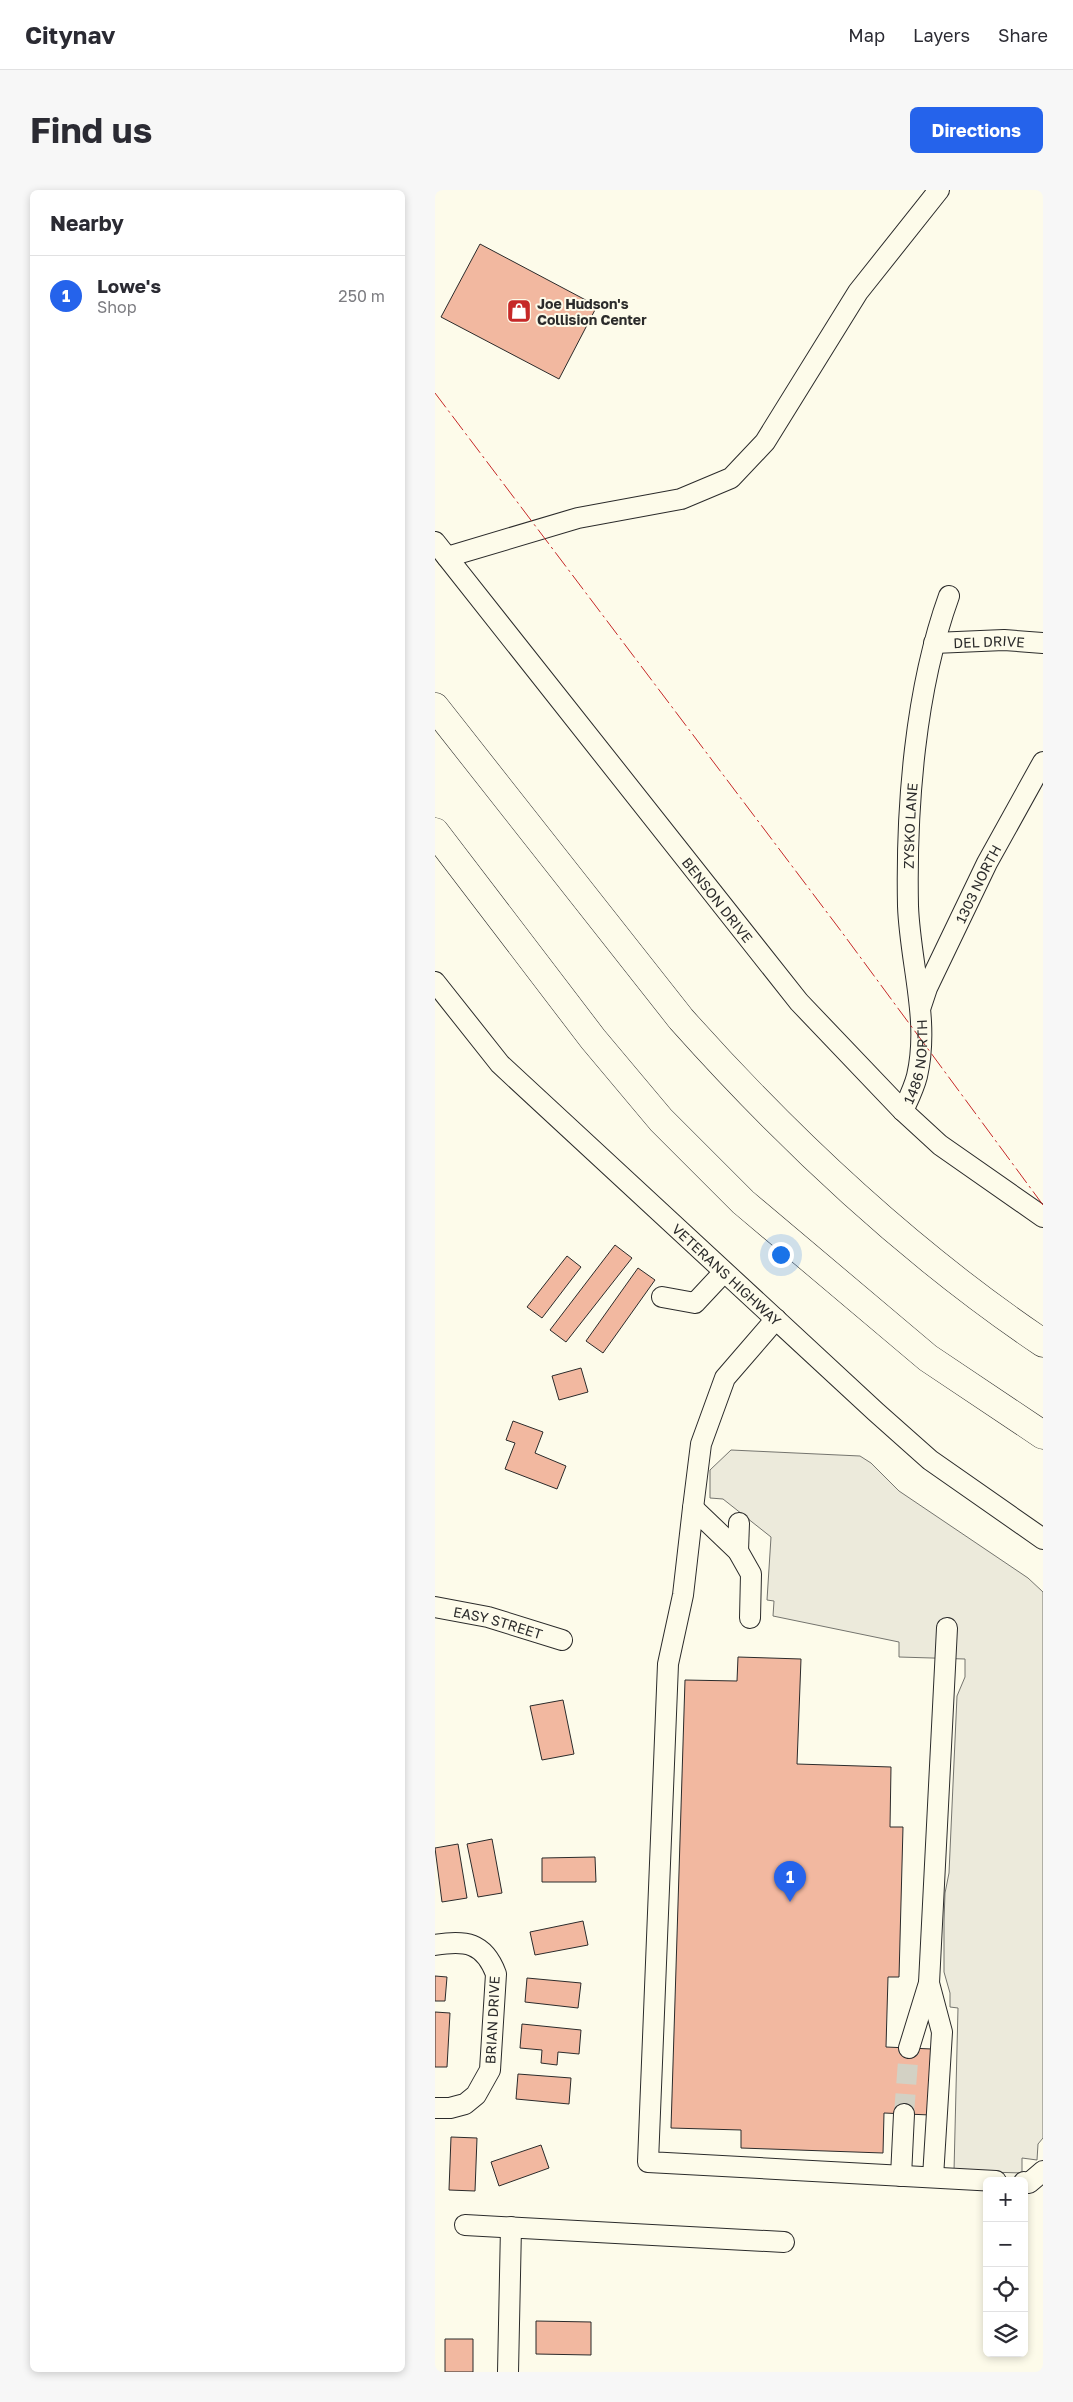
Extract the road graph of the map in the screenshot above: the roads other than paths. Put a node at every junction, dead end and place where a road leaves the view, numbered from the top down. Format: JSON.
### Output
{"nodes":[{"id":1,"x":939,"y":190,"type":"edge"},
{"id":2,"x":441,"y":550,"type":"edge"},
{"id":3,"x":949,"y":596,"type":"dead end"},
{"id":4,"x":934,"y":643,"type":"junction"},
{"id":5,"x":1043,"y":643,"type":"edge"},
{"id":6,"x":435,"y":707,"type":"edge"},
{"id":7,"x":1043,"y":762,"type":"edge"},
{"id":8,"x":435,"y":832,"type":"edge"},
{"id":9,"x":435,"y":982,"type":"edge"},
{"id":10,"x":920,"y":1010,"type":"junction"},
{"id":11,"x":903,"y":1111,"type":"junction"},
{"id":12,"x":1043,"y":1217,"type":"edge"},
{"id":13,"x":724,"y":1272,"type":"junction"},
{"id":14,"x":662,"y":1297,"type":"dead end"},
{"id":15,"x":776,"y":1318,"type":"junction"},
{"id":16,"x":1043,"y":1343,"type":"edge"},
{"id":17,"x":1043,"y":1435,"type":"edge"},
{"id":18,"x":693,"y":1508,"type":"junction"},
{"id":19,"x":739,"y":1522,"type":"dead end"},
{"id":20,"x":1043,"y":1539,"type":"edge"},
{"id":21,"x":737,"y":1551,"type":"junction"},
{"id":22,"x":435,"y":1607,"type":"edge"},
{"id":23,"x":750,"y":1618,"type":"dead end"},
{"id":24,"x":947,"y":1628,"type":"dead end"},
{"id":25,"x":562,"y":1640,"type":"dead end"},
{"id":26,"x":435,"y":1945,"type":"edge"},
{"id":27,"x":929,"y":1982,"type":"junction"},
{"id":28,"x":909,"y":2048,"type":"tunnel mouth"},
{"id":29,"x":435,"y":2108,"type":"edge"},
{"id":30,"x":904,"y":2114,"type":"tunnel mouth"},
{"id":31,"x":1043,"y":2171,"type":"edge"},
{"id":32,"x":901,"y":2176,"type":"junction"},
{"id":33,"x":933,"y":2177,"type":"junction"},
{"id":34,"x":983,"y":2180,"type":"edge"},
{"id":35,"x":1028,"y":2182,"type":"edge"},
{"id":36,"x":465,"y":2224,"type":"dead end"},
{"id":37,"x":511,"y":2227,"type":"junction"},
{"id":38,"x":784,"y":2242,"type":"dead end"},
{"id":39,"x":508,"y":2372,"type":"edge"}],
"edges":[{"from":1,"to":2,"type":"street"},
{"from":2,"to":11,"type":"street","name":"BENSON DRIVE"},
{"from":3,"to":4,"type":"street"},
{"from":4,"to":5,"type":"street","name":"DEL DRIVE"},
{"from":4,"to":10,"type":"street","name":"ZYSKO LANE"},
{"from":6,"to":16,"type":"highway"},
{"from":7,"to":10,"type":"street","name":"1303 NORTH"},
{"from":8,"to":17,"type":"highway"},
{"from":9,"to":13,"type":"street","name":"VETERANS HIGHWAY"},
{"from":10,"to":11,"type":"street","name":"1486 NORTH"},
{"from":11,"to":12,"type":"street","name":"BENSON DRIVE"},
{"from":13,"to":14,"type":"street"},
{"from":13,"to":15,"type":"street","name":"VETERANS HIGHWAY"},
{"from":15,"to":18,"type":"street"},
{"from":15,"to":20,"type":"street","name":"VETERANS HIGHWAY"},
{"from":18,"to":21,"type":"street"},
{"from":18,"to":32,"type":"street"},
{"from":19,"to":21,"type":"street"},
{"from":21,"to":23,"type":"street"},
{"from":22,"to":25,"type":"street","name":"EASY STREET"},
{"from":24,"to":27,"type":"street"},
{"from":26,"to":29,"type":"street","name":"BRIAN DRIVE"},
{"from":27,"to":28,"type":"street"},
{"from":27,"to":33,"type":"street"},
{"from":30,"to":32,"type":"street"},
{"from":31,"to":35,"type":"street"},
{"from":32,"to":33,"type":"street"},
{"from":33,"to":34,"type":"street"},
{"from":36,"to":37,"type":"street"},
{"from":37,"to":38,"type":"street"},
{"from":37,"to":39,"type":"street"}]}
